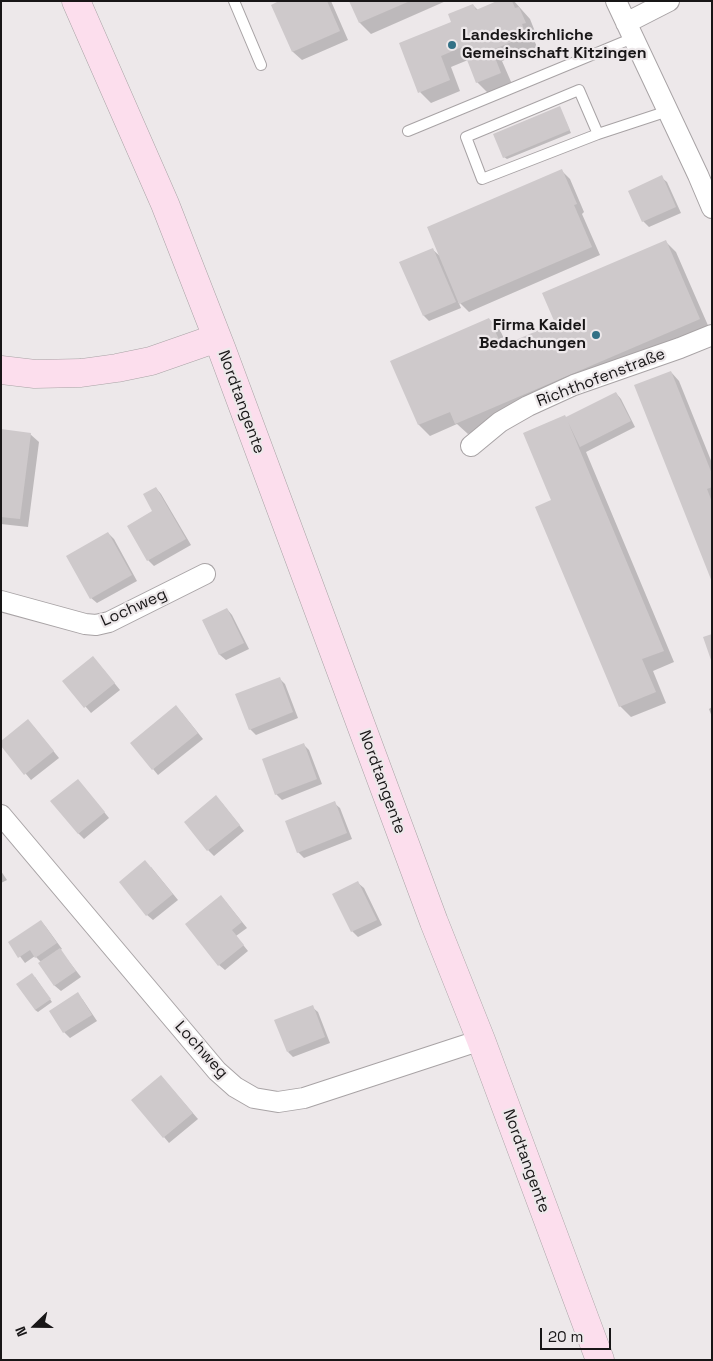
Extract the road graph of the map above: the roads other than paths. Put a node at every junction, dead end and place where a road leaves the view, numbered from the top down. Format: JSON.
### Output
{"nodes":[{"id":1,"x":234,"y":1,"type":"edge"},
{"id":2,"x":616,"y":1,"type":"edge"},
{"id":3,"x":670,"y":1,"type":"edge"},
{"id":4,"x":77,"y":4,"type":"edge"},
{"id":5,"x":629,"y":31,"type":"junction"},
{"id":6,"x":261,"y":65,"type":"dead end"},
{"id":7,"x":668,"y":112,"type":"junction"},
{"id":8,"x":408,"y":131,"type":"dead end"},
{"id":9,"x":598,"y":134,"type":"junction"},
{"id":10,"x":712,"y":208,"type":"edge"},
{"id":11,"x":712,"y":335,"type":"edge"},
{"id":12,"x":217,"y":338,"type":"junction"},
{"id":13,"x":1,"y":370,"type":"edge"},
{"id":14,"x":470,"y":446,"type":"dead end"},
{"id":15,"x":205,"y":574,"type":"dead end"},
{"id":16,"x":1,"y":600,"type":"edge"},
{"id":17,"x":1,"y":816,"type":"edge"},
{"id":18,"x":480,"y":1040,"type":"junction"},
{"id":19,"x":600,"y":1360,"type":"edge"}],
"edges":[{"from":1,"to":6,"type":"lane"},
{"from":2,"to":5,"type":"street"},
{"from":3,"to":5,"type":"street"},
{"from":4,"to":12,"type":"main road","name":"Nordtangente"},
{"from":5,"to":7,"type":"street"},
{"from":5,"to":8,"type":"lane"},
{"from":7,"to":9,"type":"lane"},
{"from":7,"to":10,"type":"street"},
{"from":9,"to":9,"type":"lane"},
{"from":11,"to":14,"type":"street","name":"Richthofenstraße"},
{"from":12,"to":13,"type":"main road"},
{"from":12,"to":18,"type":"main road","name":"Nordtangente"},
{"from":15,"to":16,"type":"street","name":"Lochweg"},
{"from":17,"to":18,"type":"street","name":"Lochweg"},
{"from":18,"to":19,"type":"main road","name":"Nordtangente"}]}
